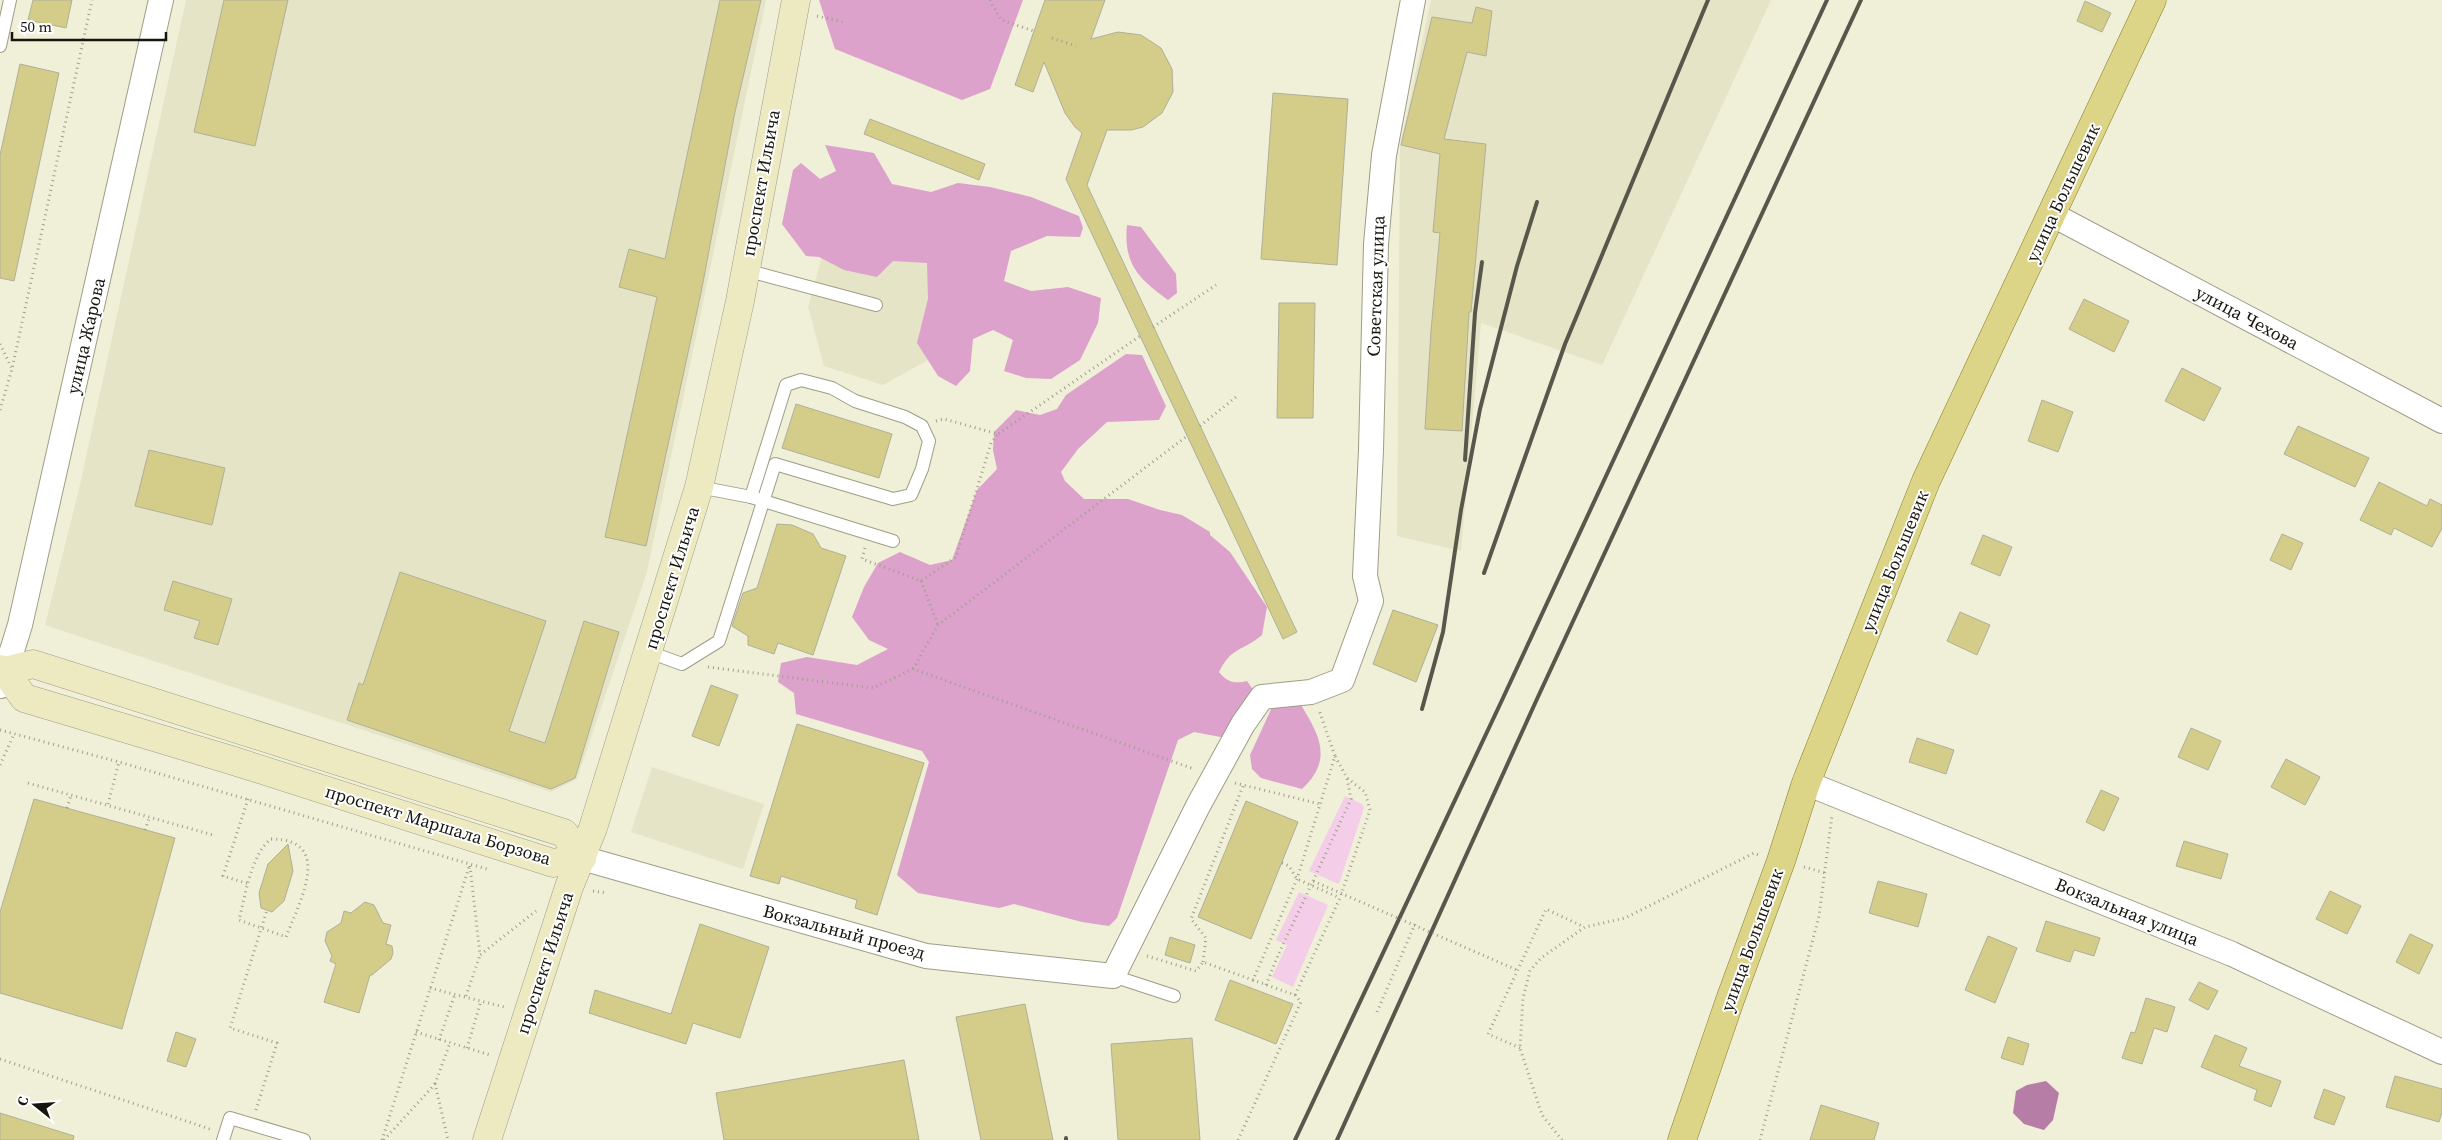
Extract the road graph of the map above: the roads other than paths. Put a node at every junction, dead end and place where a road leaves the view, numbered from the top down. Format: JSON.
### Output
{"nodes":[{"id":1,"x":10,"y":0,"type":"edge"},
{"id":2,"x":162,"y":0,"type":"edge"},
{"id":3,"x":796,"y":0,"type":"edge"},
{"id":4,"x":1413,"y":0,"type":"edge"},
{"id":5,"x":2152,"y":0,"type":"edge"},
{"id":6,"x":0,"y":46,"type":"edge"},
{"id":7,"x":2053,"y":215,"type":"junction"},
{"id":8,"x":745,"y":270,"type":"junction"},
{"id":9,"x":876,"y":305,"type":"dead end"},
{"id":10,"x":2442,"y":421,"type":"edge"},
{"id":11,"x":699,"y":487,"type":"junction"},
{"id":12,"x":756,"y":499,"type":"junction"},
{"id":13,"x":893,"y":541,"type":"dead end"},
{"id":14,"x":649,"y":652,"type":"junction"},
{"id":15,"x":2,"y":676,"type":"edge"},
{"id":16,"x":1806,"y":783,"type":"junction"},
{"id":17,"x":582,"y":858,"type":"junction"},
{"id":18,"x":1113,"y":976,"type":"junction"},
{"id":19,"x":1174,"y":996,"type":"dead end"},
{"id":20,"x":2442,"y":1052,"type":"edge"},
{"id":21,"x":219,"y":1135,"type":"edge"},
{"id":22,"x":304,"y":1140,"type":"edge"},
{"id":23,"x":487,"y":1140,"type":"edge"},
{"id":24,"x":1682,"y":1140,"type":"edge"}],
"edges":[{"from":1,"to":6,"type":"lane"},
{"from":2,"to":15,"type":"street","name":"улица Жарова"},
{"from":3,"to":8,"type":"street","name":"проспект Ильича"},
{"from":4,"to":18,"type":"street","name":"Советская улица"},
{"from":5,"to":7,"type":"main road","name":"улица Большевик"},
{"from":7,"to":10,"type":"street","name":"улица Чехова"},
{"from":7,"to":16,"type":"main road","name":"улица Большевик"},
{"from":8,"to":9,"type":"lane"},
{"from":8,"to":11,"type":"street","name":"проспект Ильича"},
{"from":11,"to":12,"type":"lane"},
{"from":11,"to":14,"type":"street","name":"проспект Ильича"},
{"from":12,"to":12,"type":"lane"},
{"from":12,"to":13,"type":"lane"},
{"from":12,"to":14,"type":"lane"},
{"from":14,"to":17,"type":"street","name":"проспект Ильича"},
{"from":15,"to":17,"type":"street","name":"проспект Маршала Борзова"},
{"from":16,"to":20,"type":"street","name":"Вокзальная улица"},
{"from":16,"to":24,"type":"main road","name":"улица Большевик"},
{"from":17,"to":18,"type":"street","name":"Вокзальный проезд"},
{"from":17,"to":23,"type":"street","name":"проспект Ильича"},
{"from":18,"to":19,"type":"lane"},
{"from":21,"to":22,"type":"lane"}]}
